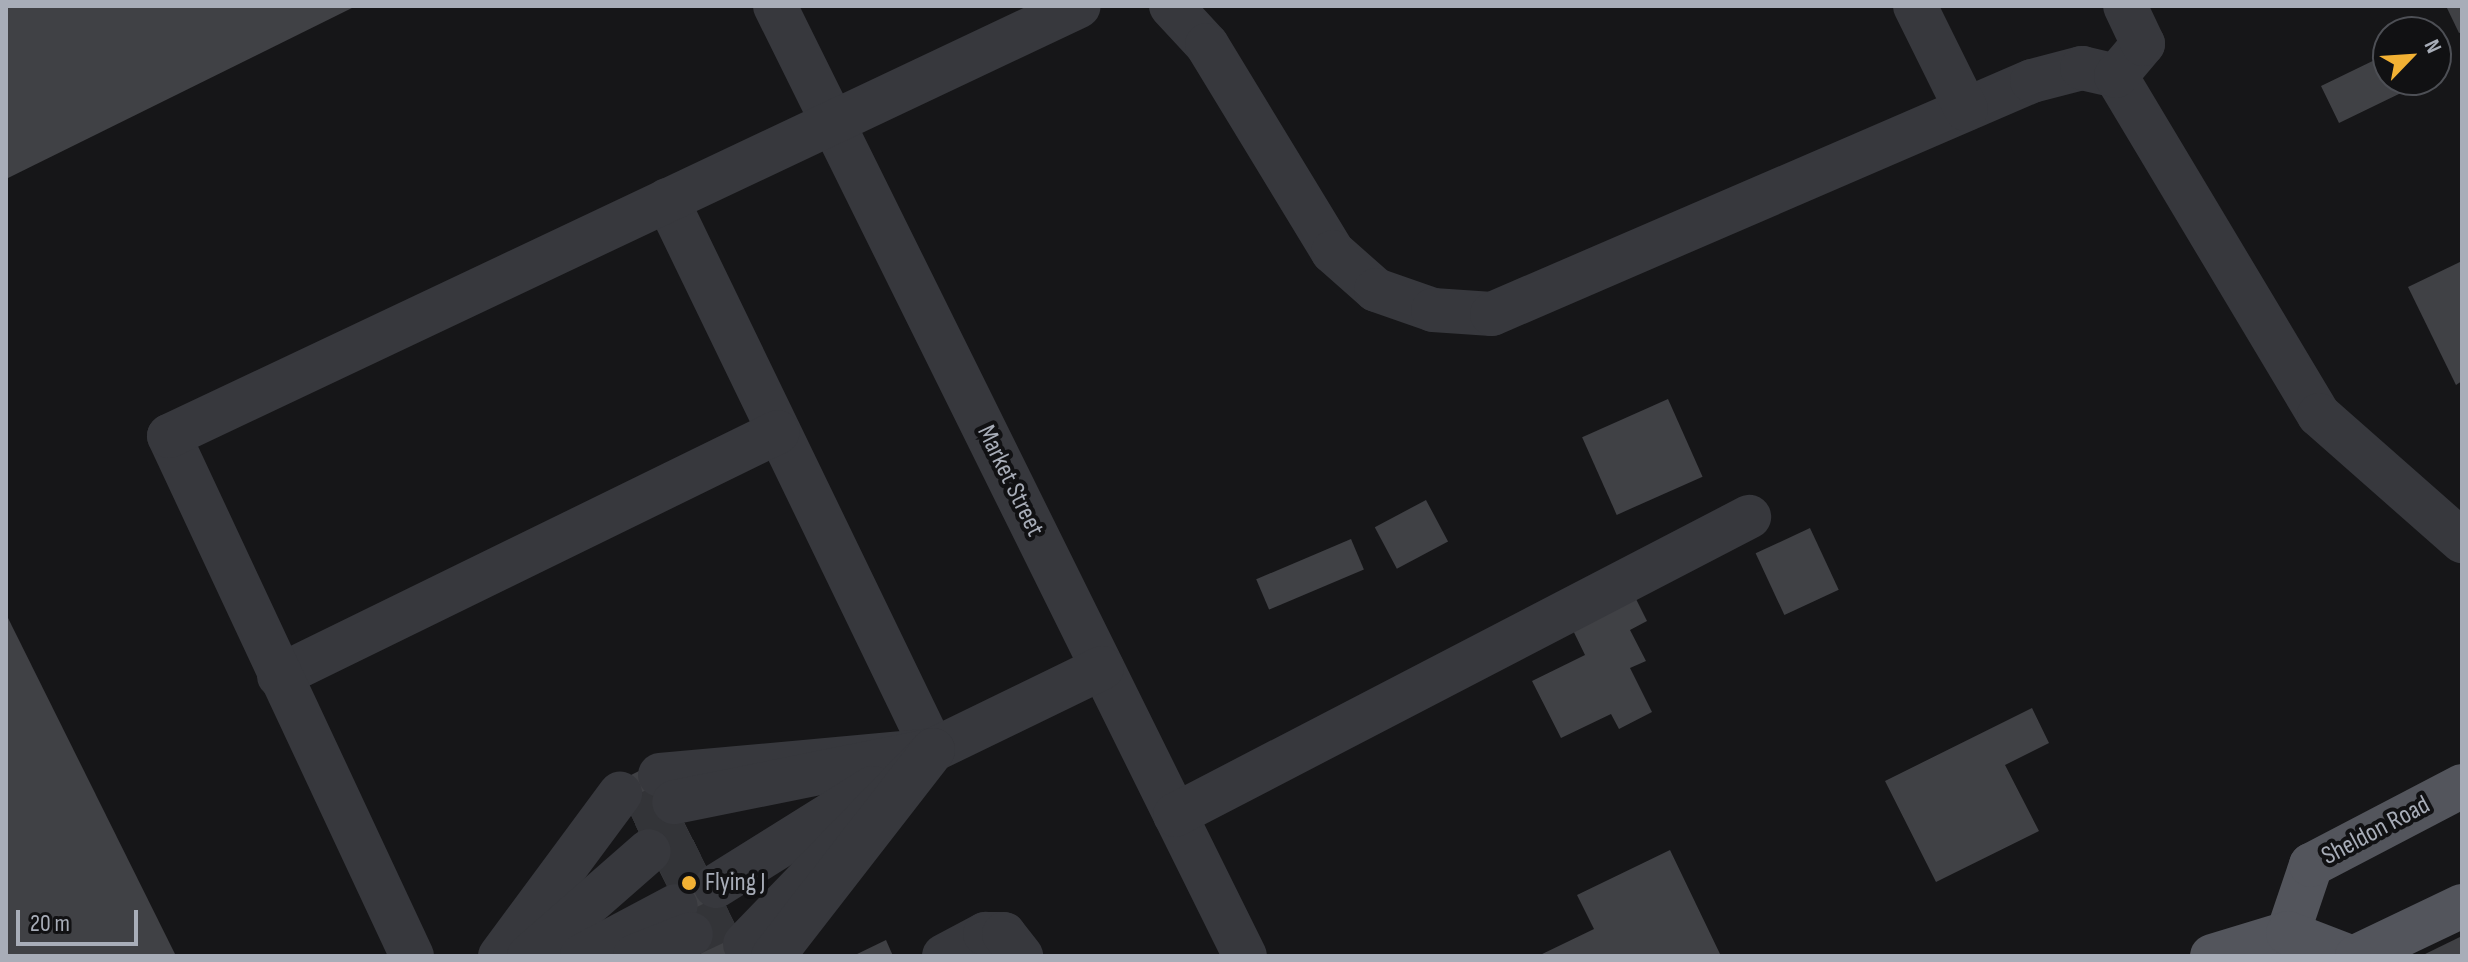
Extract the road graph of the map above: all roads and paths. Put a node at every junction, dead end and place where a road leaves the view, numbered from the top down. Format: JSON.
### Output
{"nodes":[{"id":1,"x":775,"y":6,"type":"edge"},
{"id":2,"x":1079,"y":6,"type":"edge"},
{"id":3,"x":1915,"y":6,"type":"edge"},
{"id":4,"x":2125,"y":6,"type":"edge"},
{"id":5,"x":1178,"y":7,"type":"edge"},
{"id":6,"x":2116,"y":76,"type":"junction"},
{"id":7,"x":1966,"y":109,"type":"junction"},
{"id":8,"x":830,"y":118,"type":"junction"},
{"id":9,"x":667,"y":200,"type":"junction"},
{"id":10,"x":778,"y":432,"type":"junction"},
{"id":11,"x":1749,"y":517,"type":"dead end"},
{"id":12,"x":2462,"y":541,"type":"edge"},
{"id":13,"x":1102,"y":668,"type":"junction"},
{"id":14,"x":279,"y":676,"type":"junction"},
{"id":15,"x":933,"y":750,"type":"junction"},
{"id":16,"x":2462,"y":786,"type":"edge"},
{"id":17,"x":1175,"y":815,"type":"junction"},
{"id":18,"x":655,"y":864,"type":"junction"},
{"id":19,"x":711,"y":871,"type":"edge"},
{"id":20,"x":2462,"y":906,"type":"edge"},
{"id":21,"x":2294,"y":945,"type":"edge"},
{"id":22,"x":412,"y":956,"type":"edge"},
{"id":23,"x":500,"y":956,"type":"edge"},
{"id":24,"x":511,"y":956,"type":"edge"},
{"id":25,"x":529,"y":956,"type":"edge"},
{"id":26,"x":551,"y":956,"type":"edge"},
{"id":27,"x":582,"y":956,"type":"edge"},
{"id":28,"x":635,"y":956,"type":"edge"},
{"id":29,"x":944,"y":956,"type":"edge"},
{"id":30,"x":1021,"y":956,"type":"edge"},
{"id":31,"x":1245,"y":956,"type":"edge"},
{"id":32,"x":2212,"y":956,"type":"edge"},
{"id":33,"x":2348,"y":956,"type":"edge"},
{"id":34,"x":2357,"y":956,"type":"edge"}],
"edges":[{"from":1,"to":8,"type":"street","name":"Market Street"},
{"from":2,"to":8,"type":"street"},
{"from":3,"to":7,"type":"street"},
{"from":4,"to":6,"type":"street"},
{"from":5,"to":7,"type":"street"},
{"from":6,"to":7,"type":"street"},
{"from":6,"to":12,"type":"street"},
{"from":8,"to":9,"type":"street"},
{"from":8,"to":13,"type":"street","name":"Market Street"},
{"from":9,"to":10,"type":"street"},
{"from":9,"to":14,"type":"street"},
{"from":10,"to":14,"type":"street"},
{"from":10,"to":15,"type":"street"},
{"from":11,"to":17,"type":"street"},
{"from":13,"to":15,"type":"street"},
{"from":13,"to":17,"type":"street","name":"Market Street"},
{"from":14,"to":22,"type":"street"},
{"from":15,"to":19,"type":"street"},
{"from":15,"to":19,"type":"street"},
{"from":15,"to":19,"type":"street"},
{"from":15,"to":19,"type":"street"},
{"from":16,"to":21,"type":"main road","name":"Sheldon Road"},
{"from":17,"to":31,"type":"street","name":"Market Street"},
{"from":18,"to":23,"type":"street"},
{"from":18,"to":24,"type":"street"},
{"from":18,"to":25,"type":"street"},
{"from":18,"to":26,"type":"street"},
{"from":18,"to":27,"type":"street"},
{"from":18,"to":28,"type":"street"},
{"from":20,"to":34,"type":"main road"},
{"from":21,"to":32,"type":"main road"},
{"from":21,"to":33,"type":"main road"},
{"from":29,"to":30,"type":"street"}]}
